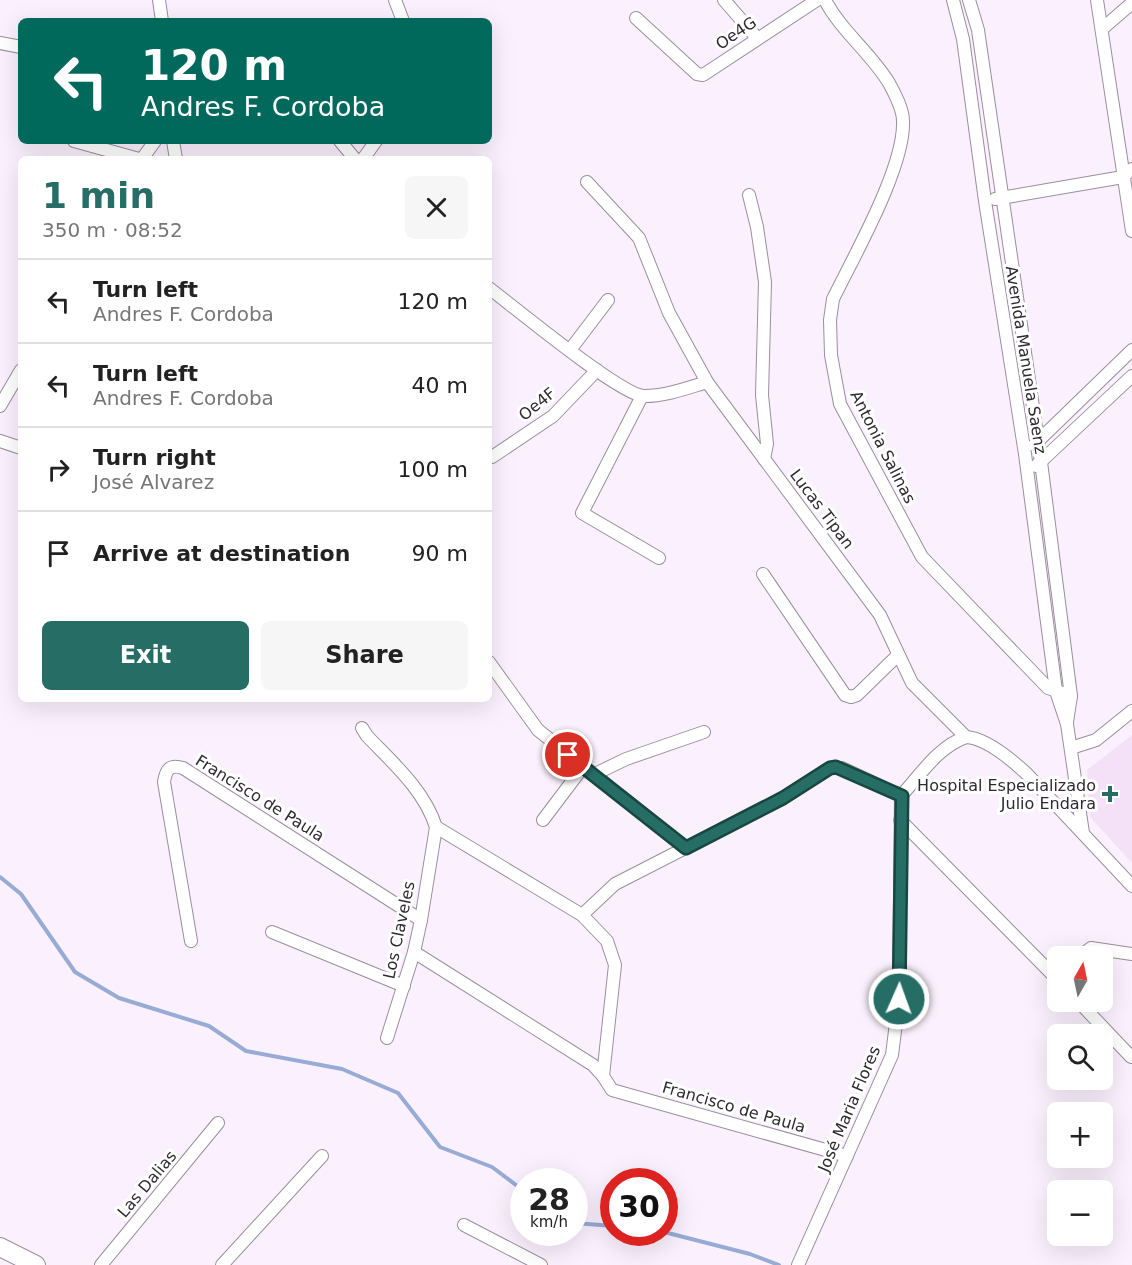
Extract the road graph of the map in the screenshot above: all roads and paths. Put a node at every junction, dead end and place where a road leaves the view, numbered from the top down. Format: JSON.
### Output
{"nodes":[{"id":1,"x":159,"y":0,"type":"edge"},
{"id":2,"x":395,"y":0,"type":"edge"},
{"id":3,"x":724,"y":0,"type":"edge"},
{"id":4,"x":817,"y":0,"type":"edge"},
{"id":5,"x":825,"y":0,"type":"edge"},
{"id":6,"x":953,"y":0,"type":"edge"},
{"id":7,"x":969,"y":0,"type":"edge"},
{"id":8,"x":1096,"y":0,"type":"edge"},
{"id":9,"x":1132,"y":3,"type":"edge"},
{"id":10,"x":162,"y":18,"type":"edge"},
{"id":11,"x":402,"y":18,"type":"edge"},
{"id":12,"x":636,"y":18,"type":"dead end"},
{"id":13,"x":1102,"y":29,"type":"junction"},
{"id":14,"x":757,"y":38,"type":"junction"},
{"id":15,"x":0,"y":43,"type":"edge"},
{"id":16,"x":18,"y":47,"type":"edge"},
{"id":17,"x":85,"y":144,"type":"edge"},
{"id":18,"x":152,"y":144,"type":"edge"},
{"id":19,"x":342,"y":144,"type":"edge"},
{"id":20,"x":129,"y":156,"type":"edge"},
{"id":21,"x":142,"y":156,"type":"edge"},
{"id":22,"x":352,"y":156,"type":"edge"},
{"id":23,"x":1128,"y":173,"type":"edge"},
{"id":24,"x":587,"y":182,"type":"dead end"},
{"id":25,"x":749,"y":195,"type":"dead end"},
{"id":26,"x":1001,"y":198,"type":"junction"},
{"id":27,"x":985,"y":201,"type":"junction"},
{"id":28,"x":1132,"y":231,"type":"edge"},
{"id":29,"x":492,"y":290,"type":"edge"},
{"id":30,"x":608,"y":300,"type":"dead end"},
{"id":31,"x":570,"y":350,"type":"junction"},
{"id":32,"x":1132,"y":350,"type":"edge"},
{"id":33,"x":597,"y":370,"type":"junction"},
{"id":34,"x":18,"y":373,"type":"edge"},
{"id":35,"x":1132,"y":376,"type":"edge"},
{"id":36,"x":707,"y":382,"type":"junction"},
{"id":37,"x":4,"y":388,"type":"edge"},
{"id":38,"x":642,"y":396,"type":"junction"},
{"id":39,"x":0,"y":406,"type":"edge"},
{"id":40,"x":0,"y":441,"type":"edge"},
{"id":41,"x":1038,"y":442,"type":"junction"},
{"id":42,"x":18,"y":447,"type":"edge"},
{"id":43,"x":1025,"y":454,"type":"junction"},
{"id":44,"x":492,"y":458,"type":"dead end"},
{"id":45,"x":764,"y":459,"type":"junction"},
{"id":46,"x":1041,"y":462,"type":"junction"},
{"id":47,"x":1026,"y":475,"type":"junction"},
{"id":48,"x":659,"y":558,"type":"dead end"},
{"id":49,"x":763,"y":574,"type":"dead end"},
{"id":50,"x":897,"y":656,"type":"junction"},
{"id":51,"x":492,"y":666,"type":"edge"},
{"id":52,"x":1056,"y":691,"type":"junction"},
{"id":53,"x":1071,"y":696,"type":"junction"},
{"id":54,"x":1132,"y":711,"type":"edge"},
{"id":55,"x":1067,"y":724,"type":"junction"},
{"id":56,"x":362,"y":728,"type":"dead end"},
{"id":57,"x":704,"y":732,"type":"dead end"},
{"id":58,"x":966,"y":737,"type":"junction"},
{"id":59,"x":1071,"y":748,"type":"junction"},
{"id":60,"x":588,"y":771,"type":"junction"},
{"id":61,"x":902,"y":796,"type":"junction"},
{"id":62,"x":543,"y":820,"type":"dead end"},
{"id":63,"x":900,"y":820,"type":"junction"},
{"id":64,"x":436,"y":827,"type":"junction"},
{"id":65,"x":1083,"y":833,"type":"junction"},
{"id":66,"x":686,"y":848,"type":"junction"},
{"id":67,"x":1132,"y":886,"type":"edge"},
{"id":68,"x":582,"y":915,"type":"junction"},
{"id":69,"x":421,"y":920,"type":"junction"},
{"id":70,"x":272,"y":932,"type":"dead end"},
{"id":71,"x":191,"y":942,"type":"dead end"},
{"id":72,"x":1113,"y":951,"type":"edge"},
{"id":73,"x":414,"y":952,"type":"junction"},
{"id":74,"x":1132,"y":954,"type":"edge"},
{"id":75,"x":1047,"y":969,"type":"edge"},
{"id":76,"x":405,"y":986,"type":"junction"},
{"id":77,"x":1088,"y":1012,"type":"edge"},
{"id":78,"x":387,"y":1038,"type":"dead end"},
{"id":79,"x":1131,"y":1057,"type":"edge"},
{"id":80,"x":603,"y":1076,"type":"junction"},
{"id":81,"x":218,"y":1123,"type":"dead end"},
{"id":82,"x":322,"y":1156,"type":"dead end"},
{"id":83,"x":848,"y":1156,"type":"junction"},
{"id":84,"x":464,"y":1225,"type":"dead end"},
{"id":85,"x":0,"y":1247,"type":"edge"},
{"id":86,"x":36,"y":1265,"type":"edge"},
{"id":87,"x":101,"y":1265,"type":"edge"},
{"id":88,"x":222,"y":1265,"type":"edge"},
{"id":89,"x":541,"y":1265,"type":"edge"},
{"id":90,"x":798,"y":1265,"type":"edge"}],
"edges":[{"from":1,"to":10,"type":"street"},
{"from":2,"to":11,"type":"street"},
{"from":3,"to":14,"type":"street"},
{"from":4,"to":14,"type":"street","name":"Oe4G"},
{"from":5,"to":52,"type":"street","name":"Antonia Salinas"},
{"from":6,"to":27,"type":"street","name":"Avenida Manuela Saenz"},
{"from":7,"to":26,"type":"street","name":"Avenida Manuela Saenz"},
{"from":8,"to":13,"type":"street"},
{"from":9,"to":13,"type":"street"},
{"from":12,"to":14,"type":"street","name":"Oe4G"},
{"from":13,"to":23,"type":"street"},
{"from":15,"to":16,"type":"street"},
{"from":17,"to":20,"type":"street"},
{"from":18,"to":21,"type":"street"},
{"from":19,"to":22,"type":"street"},
{"from":23,"to":26,"type":"street"},
{"from":23,"to":28,"type":"street"},
{"from":24,"to":36,"type":"street","name":"Lucas Tipan"},
{"from":25,"to":45,"type":"street"},
{"from":26,"to":27,"type":"street"},
{"from":26,"to":41,"type":"street","name":"Avenida Manuela Saenz"},
{"from":27,"to":43,"type":"street","name":"Avenida Manuela Saenz"},
{"from":29,"to":31,"type":"street"},
{"from":30,"to":31,"type":"street"},
{"from":31,"to":33,"type":"street"},
{"from":32,"to":41,"type":"street"},
{"from":33,"to":38,"type":"street"},
{"from":33,"to":44,"type":"street","name":"Oe4F"},
{"from":34,"to":37,"type":"street"},
{"from":35,"to":46,"type":"street"},
{"from":36,"to":38,"type":"street"},
{"from":36,"to":45,"type":"street","name":"Lucas Tipan"},
{"from":37,"to":39,"type":"street"},
{"from":38,"to":48,"type":"street"},
{"from":40,"to":42,"type":"street"},
{"from":41,"to":43,"type":"street"},
{"from":41,"to":46,"type":"street","name":"Avenida Manuela Saenz"},
{"from":43,"to":47,"type":"street","name":"Avenida Manuela Saenz"},
{"from":45,"to":50,"type":"street","name":"Lucas Tipan"},
{"from":46,"to":47,"type":"street"},
{"from":46,"to":53,"type":"street","name":"Avenida Manuela Saenz"},
{"from":47,"to":52,"type":"street","name":"Avenida Manuela Saenz"},
{"from":49,"to":50,"type":"street"},
{"from":50,"to":58,"type":"street","name":"Lucas Tipan"},
{"from":51,"to":60,"type":"street"},
{"from":52,"to":53,"type":"street","name":"Antonia Salinas"},
{"from":52,"to":55,"type":"street","name":"Avenida Manuela Saenz"},
{"from":53,"to":55,"type":"street","name":"Avenida Manuela Saenz"},
{"from":54,"to":59,"type":"street"},
{"from":55,"to":59,"type":"street","name":"Avenida Manuela Saenz"},
{"from":56,"to":64,"type":"street"},
{"from":57,"to":60,"type":"street"},
{"from":58,"to":61,"type":"street"},
{"from":58,"to":65,"type":"street","name":"Lucas Tipan"},
{"from":59,"to":65,"type":"street","name":"Avenida Manuela Saenz"},
{"from":60,"to":62,"type":"street"},
{"from":60,"to":66,"type":"street"},
{"from":61,"to":63,"type":"street","name":"José Maria Flores"},
{"from":61,"to":66,"type":"street"},
{"from":63,"to":75,"type":"street"},
{"from":63,"to":83,"type":"street","name":"José Maria Flores"},
{"from":64,"to":68,"type":"street"},
{"from":64,"to":69,"type":"street","name":"Los Claveles"},
{"from":65,"to":67,"type":"street","name":"Lucas Tipan"},
{"from":66,"to":68,"type":"street"},
{"from":68,"to":80,"type":"street"},
{"from":69,"to":71,"type":"street","name":"Francisco de Paula"},
{"from":69,"to":73,"type":"street","name":"Los Claveles"},
{"from":70,"to":76,"type":"street"},
{"from":72,"to":74,"type":"street"},
{"from":73,"to":76,"type":"street","name":"Los Claveles"},
{"from":73,"to":80,"type":"street"},
{"from":76,"to":78,"type":"street","name":"Los Claveles"},
{"from":77,"to":79,"type":"street"},
{"from":80,"to":83,"type":"street","name":"Francisco de Paula"},
{"from":81,"to":87,"type":"street","name":"Las Dalias"},
{"from":82,"to":88,"type":"street"},
{"from":83,"to":90,"type":"street","name":"José Maria Flores"},
{"from":84,"to":89,"type":"street"},
{"from":85,"to":86,"type":"highway"}]}
